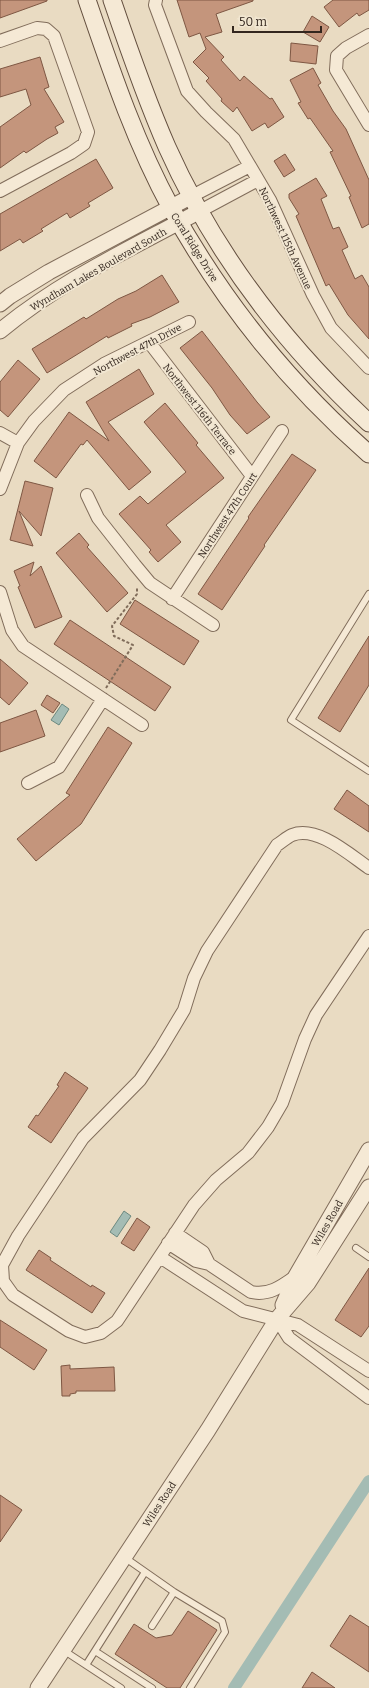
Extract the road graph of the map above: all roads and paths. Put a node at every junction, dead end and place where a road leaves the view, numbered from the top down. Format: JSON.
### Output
{"nodes":[{"id":1,"x":87,"y":0,"type":"edge"},
{"id":2,"x":112,"y":0,"type":"edge"},
{"id":3,"x":156,"y":0,"type":"edge"},
{"id":4,"x":369,"y":35,"type":"edge"},
{"id":5,"x":0,"y":41,"type":"edge"},
{"id":6,"x":369,"y":125,"type":"edge"},
{"id":7,"x":250,"y":166,"type":"junction"},
{"id":8,"x":258,"y":180,"type":"junction"},
{"id":9,"x":0,"y":191,"type":"edge"},
{"id":10,"x":192,"y":196,"type":"junction"},
{"id":11,"x":170,"y":207,"type":"junction"},
{"id":12,"x":200,"y":211,"type":"junction"},
{"id":13,"x":180,"y":222,"type":"junction"},
{"id":14,"x":0,"y":304,"type":"edge"},
{"id":15,"x":189,"y":322,"type":"dead end"},
{"id":16,"x":0,"y":331,"type":"edge"},
{"id":17,"x":149,"y":342,"type":"junction"},
{"id":18,"x":369,"y":368,"type":"edge"},
{"id":19,"x":369,"y":423,"type":"edge"},
{"id":20,"x":282,"y":431,"type":"dead end"},
{"id":21,"x":0,"y":433,"type":"edge"},
{"id":22,"x":18,"y":443,"type":"junction"},
{"id":23,"x":369,"y":454,"type":"edge"},
{"id":24,"x":5,"y":460,"type":"edge"},
{"id":25,"x":252,"y":476,"type":"junction"},
{"id":26,"x":0,"y":489,"type":"edge"},
{"id":27,"x":87,"y":495,"type":"dead end"},
{"id":28,"x":137,"y":587,"type":"dead end"},
{"id":29,"x":0,"y":592,"type":"edge"},
{"id":30,"x":369,"y":594,"type":"edge"},
{"id":31,"x":172,"y":599,"type":"junction"},
{"id":32,"x":213,"y":625,"type":"dead end"},
{"id":33,"x":104,"y":695,"type":"junction"},
{"id":34,"x":142,"y":725,"type":"dead end"},
{"id":35,"x":369,"y":771,"type":"edge"},
{"id":36,"x":28,"y":783,"type":"dead end"},
{"id":37,"x":369,"y":868,"type":"edge"},
{"id":38,"x":369,"y":936,"type":"edge"},
{"id":39,"x":369,"y":1150,"type":"edge"},
{"id":40,"x":369,"y":1186,"type":"edge"},
{"id":41,"x":172,"y":1238,"type":"junction"},
{"id":42,"x":356,"y":1248,"type":"dead end"},
{"id":43,"x":160,"y":1257,"type":"junction"},
{"id":44,"x":190,"y":1257,"type":"junction"},
{"id":45,"x":369,"y":1257,"type":"edge"},
{"id":46,"x":210,"y":1264,"type":"junction"},
{"id":47,"x":181,"y":1271,"type":"junction"},
{"id":48,"x":296,"y":1276,"type":"junction"},
{"id":49,"x":277,"y":1319,"type":"junction"},
{"id":50,"x":369,"y":1371,"type":"edge"},
{"id":51,"x":369,"y":1398,"type":"edge"},
{"id":52,"x":124,"y":1557,"type":"junction"},
{"id":53,"x":145,"y":1572,"type":"junction"},
{"id":54,"x":174,"y":1592,"type":"junction"},
{"id":55,"x":152,"y":1626,"type":"dead end"},
{"id":56,"x":63,"y":1650,"type":"junction"},
{"id":57,"x":95,"y":1651,"type":"junction"},
{"id":58,"x":86,"y":1665,"type":"junction"},
{"id":59,"x":38,"y":1688,"type":"edge"},
{"id":60,"x":121,"y":1688,"type":"edge"},
{"id":61,"x":152,"y":1688,"type":"edge"},
{"id":62,"x":190,"y":1688,"type":"edge"}],
"edges":[{"from":1,"to":11,"type":"main road","name":"Coral Ridge Drive"},
{"from":2,"to":10,"type":"main road"},
{"from":3,"to":7,"type":"street","name":"Northwest 115th Avenue"},
{"from":4,"to":6,"type":"street"},
{"from":5,"to":9,"type":"street"},
{"from":7,"to":8,"type":"street","name":"Northwest 115th Avenue"},
{"from":7,"to":10,"type":"street"},
{"from":8,"to":12,"type":"street"},
{"from":8,"to":18,"type":"street","name":"Northwest 115th Avenue"},
{"from":10,"to":11,"type":"street","name":"Wyndham Lakes Boulevard South"},
{"from":10,"to":12,"type":"main road"},
{"from":11,"to":13,"type":"main road","name":"Coral Ridge Drive"},
{"from":11,"to":14,"type":"street","name":"Wyndham Lakes Boulevard South"},
{"from":12,"to":13,"type":"street","name":"Wyndham Lakes Boulevard South"},
{"from":12,"to":19,"type":"main road"},
{"from":13,"to":16,"type":"street","name":"Wyndham Lakes Boulevard South"},
{"from":13,"to":23,"type":"main road","name":"Coral Ridge Drive"},
{"from":15,"to":17,"type":"street","name":"Northwest 47th Drive"},
{"from":17,"to":22,"type":"street","name":"Northwest 47th Drive"},
{"from":17,"to":25,"type":"street","name":"Northwest 116th Terrace"},
{"from":20,"to":25,"type":"street","name":"Northwest 47th Court"},
{"from":21,"to":22,"type":"street"},
{"from":22,"to":24,"type":"street","name":"Northwest 47th Drive"},
{"from":24,"to":26,"type":"street","name":"Northwest 47th Drive"},
{"from":25,"to":31,"type":"street","name":"Northwest 47th Court"},
{"from":27,"to":31,"type":"street"},
{"from":28,"to":33,"type":"path"},
{"from":29,"to":33,"type":"street"},
{"from":30,"to":35,"type":"lane"},
{"from":31,"to":32,"type":"street"},
{"from":33,"to":34,"type":"street"},
{"from":33,"to":36,"type":"street"},
{"from":37,"to":43,"type":"street"},
{"from":38,"to":41,"type":"street"},
{"from":39,"to":48,"type":"street","name":"Wiles Road"},
{"from":40,"to":49,"type":"street","name":"Wiles Road"},
{"from":41,"to":43,"type":"street"},
{"from":41,"to":44,"type":"street"},
{"from":41,"to":46,"type":"street"},
{"from":42,"to":45,"type":"lane"},
{"from":43,"to":47,"type":"street"},
{"from":44,"to":46,"type":"street"},
{"from":44,"to":47,"type":"street"},
{"from":46,"to":48,"type":"street"},
{"from":47,"to":49,"type":"street"},
{"from":48,"to":49,"type":"street","name":"Wiles Road"},
{"from":49,"to":50,"type":"street"},
{"from":49,"to":51,"type":"street"},
{"from":49,"to":52,"type":"street","name":"Wiles Road"},
{"from":52,"to":53,"type":"lane"},
{"from":52,"to":56,"type":"street","name":"Wiles Road"},
{"from":53,"to":54,"type":"lane"},
{"from":53,"to":57,"type":"lane"},
{"from":54,"to":55,"type":"lane"},
{"from":54,"to":62,"type":"lane"},
{"from":56,"to":58,"type":"lane"},
{"from":56,"to":59,"type":"street","name":"Wiles Road"},
{"from":57,"to":58,"type":"lane"},
{"from":57,"to":61,"type":"lane"},
{"from":58,"to":60,"type":"lane"}]}
